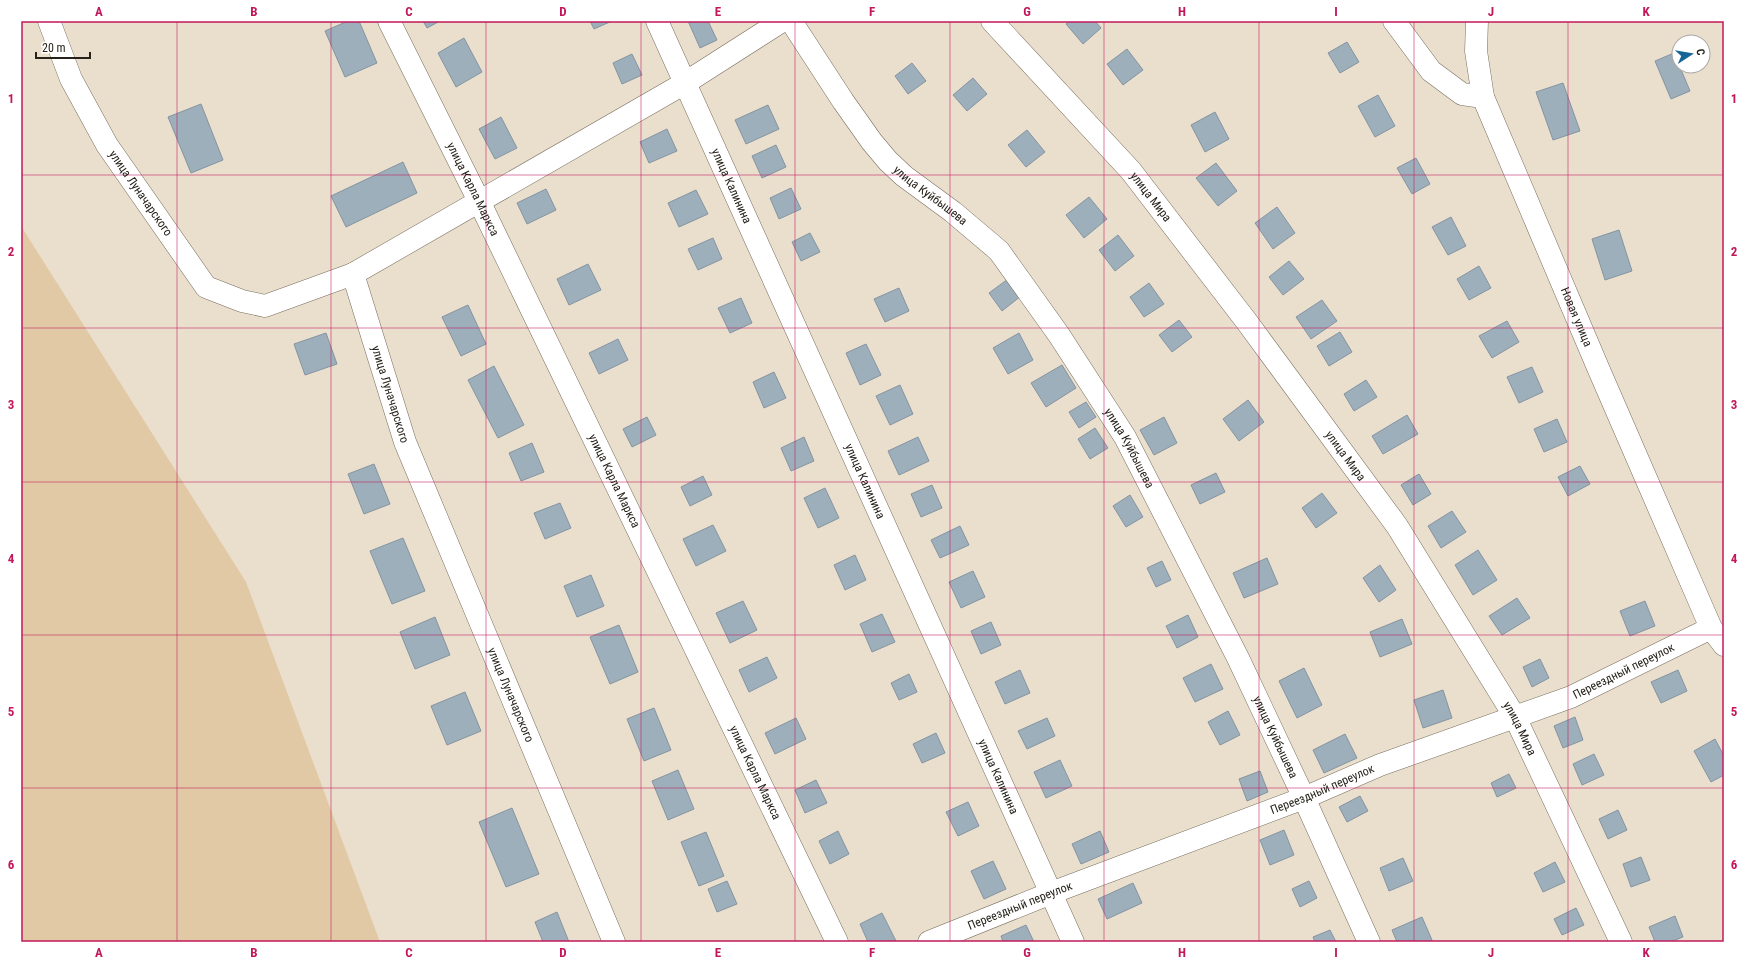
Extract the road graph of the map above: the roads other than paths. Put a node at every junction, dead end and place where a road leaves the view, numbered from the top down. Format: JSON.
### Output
{"nodes":[{"id":1,"x":49,"y":21,"type":"edge"},
{"id":2,"x":389,"y":21,"type":"edge"},
{"id":3,"x":658,"y":21,"type":"edge"},
{"id":4,"x":782,"y":21,"type":"edge"},
{"id":5,"x":791,"y":21,"type":"edge"},
{"id":6,"x":992,"y":21,"type":"edge"},
{"id":7,"x":1394,"y":21,"type":"edge"},
{"id":8,"x":1477,"y":21,"type":"edge"},
{"id":9,"x":685,"y":83,"type":"junction"},
{"id":10,"x":1483,"y":97,"type":"junction"},
{"id":11,"x":479,"y":201,"type":"junction"},
{"id":12,"x":353,"y":274,"type":"junction"},
{"id":13,"x":1711,"y":628,"type":"junction"},
{"id":14,"x":1724,"y":646,"type":"edge"},
{"id":15,"x":1515,"y":717,"type":"junction"},
{"id":16,"x":1304,"y":798,"type":"junction"},
{"id":17,"x":1051,"y":893,"type":"junction"},
{"id":18,"x":614,"y":942,"type":"edge"},
{"id":19,"x":837,"y":942,"type":"edge"},
{"id":20,"x":929,"y":942,"type":"edge"},
{"id":21,"x":1073,"y":942,"type":"edge"},
{"id":22,"x":1369,"y":942,"type":"edge"},
{"id":23,"x":1621,"y":942,"type":"edge"}],
"edges":[{"from":1,"to":12,"type":"street","name":"улица Луначарского"},
{"from":2,"to":11,"type":"street","name":"улица Карла Маркса"},
{"from":3,"to":9,"type":"street","name":"улица Калинина"},
{"from":4,"to":9,"type":"street"},
{"from":5,"to":16,"type":"street","name":"улица Куйбышева"},
{"from":6,"to":15,"type":"street","name":"улица Мира"},
{"from":7,"to":10,"type":"street"},
{"from":8,"to":10,"type":"street","name":"Новая улица"},
{"from":9,"to":11,"type":"street"},
{"from":9,"to":17,"type":"street","name":"улица Калинина"},
{"from":10,"to":13,"type":"street","name":"Новая улица"},
{"from":11,"to":12,"type":"street"},
{"from":11,"to":19,"type":"street","name":"улица Карла Маркса"},
{"from":12,"to":18,"type":"street","name":"улица Луначарского"},
{"from":13,"to":14,"type":"street","name":"Новая улица"},
{"from":13,"to":15,"type":"street","name":"Переездный переулок"},
{"from":15,"to":16,"type":"street","name":"Переездный переулок"},
{"from":15,"to":23,"type":"street","name":"улица Мира"},
{"from":16,"to":17,"type":"street","name":"Переездный переулок"},
{"from":16,"to":22,"type":"street","name":"улица Куйбышева"},
{"from":17,"to":20,"type":"street","name":"Переездный переулок"},
{"from":17,"to":21,"type":"street","name":"улица Калинина"}]}
